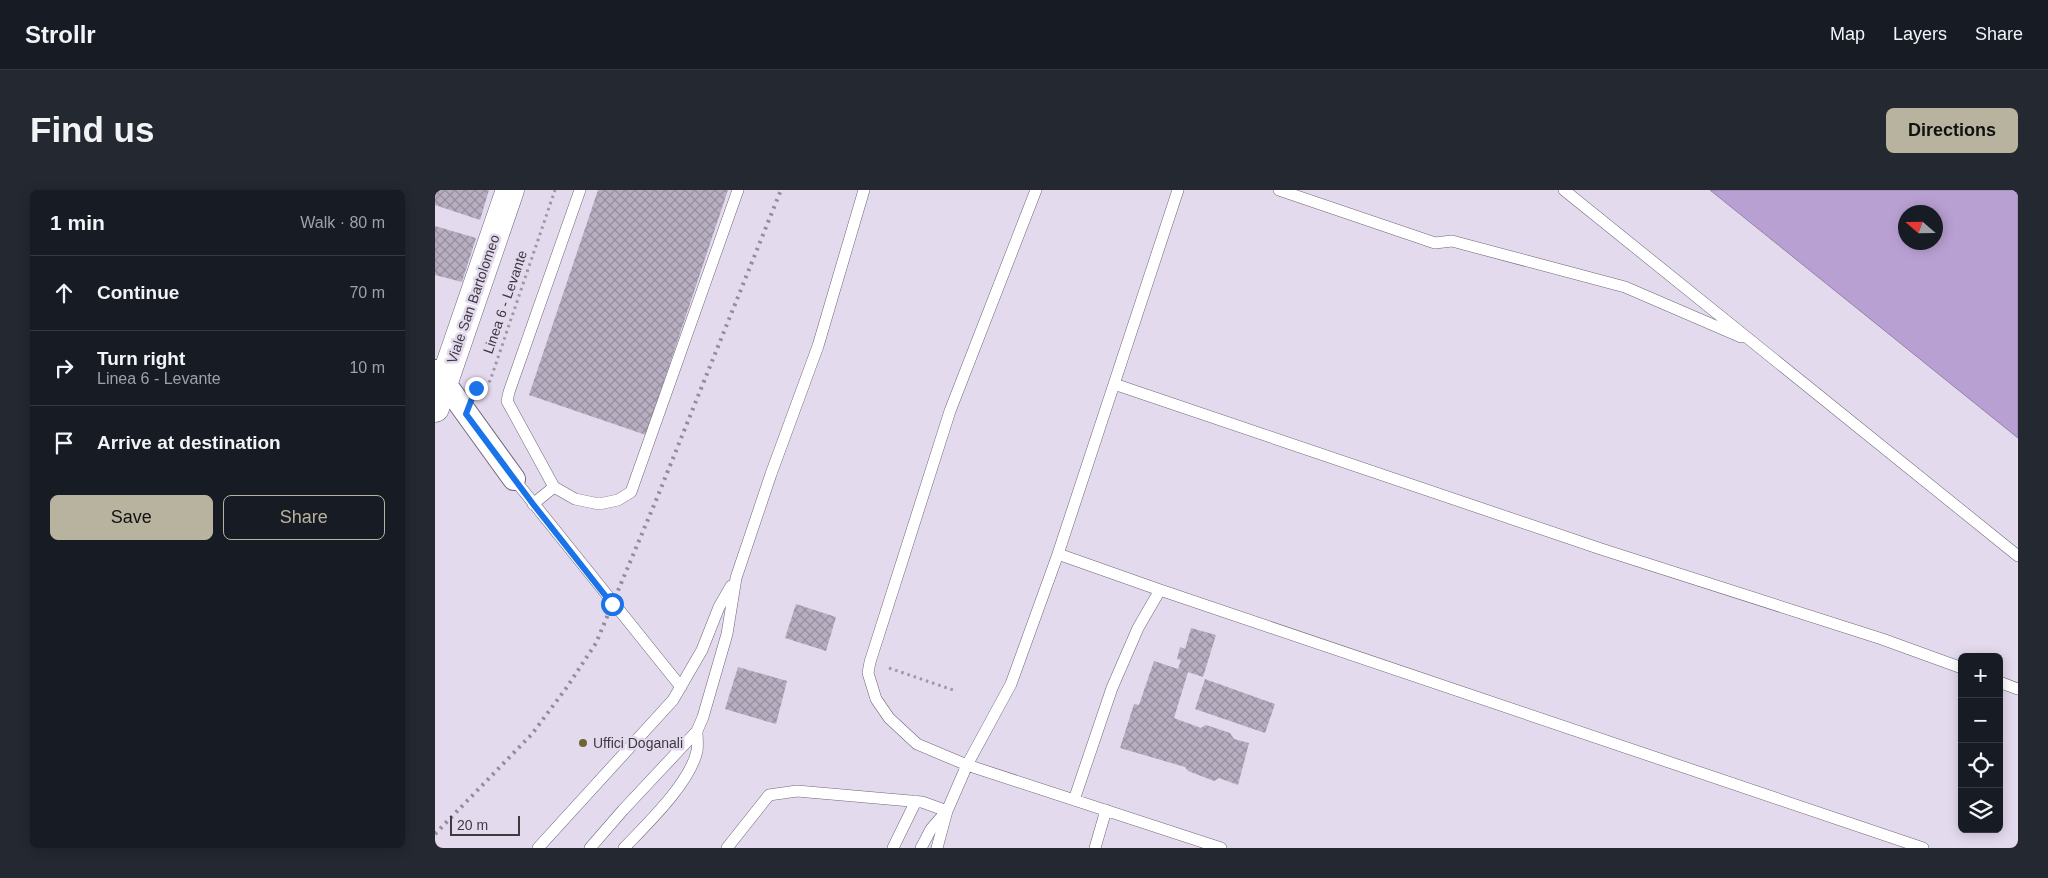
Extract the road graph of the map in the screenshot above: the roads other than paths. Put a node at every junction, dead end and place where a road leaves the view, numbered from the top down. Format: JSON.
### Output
{"nodes":[{"id":1,"x":510,"y":190,"type":"edge"},
{"id":2,"x":580,"y":190,"type":"edge"},
{"id":3,"x":738,"y":190,"type":"edge"},
{"id":4,"x":864,"y":190,"type":"edge"},
{"id":5,"x":1036,"y":190,"type":"edge"},
{"id":6,"x":1178,"y":190,"type":"edge"},
{"id":7,"x":1279,"y":190,"type":"edge"},
{"id":8,"x":1564,"y":190,"type":"edge"},
{"id":9,"x":1754,"y":343,"type":"junction"},
{"id":10,"x":1114,"y":384,"type":"junction"},
{"id":11,"x":438,"y":387,"type":"edge"},
{"id":12,"x":514,"y":479,"type":"joint"},
{"id":13,"x":554,"y":487,"type":"junction"},
{"id":14,"x":533,"y":504,"type":"junction"},
{"id":15,"x":1058,"y":554,"type":"junction"},
{"id":16,"x":2018,"y":556,"type":"edge"},
{"id":17,"x":735,"y":578,"type":"junction"},
{"id":18,"x":1160,"y":590,"type":"junction"},
{"id":19,"x":1958,"y":667,"type":"edge"},
{"id":20,"x":2003,"y":683,"type":"edge"},
{"id":21,"x":681,"y":688,"type":"junction"},
{"id":22,"x":2018,"y":689,"type":"edge"},
{"id":23,"x":697,"y":731,"type":"junction"},
{"id":24,"x":967,"y":765,"type":"junction"},
{"id":25,"x":1074,"y":800,"type":"junction"},
{"id":26,"x":916,"y":801,"type":"junction"},
{"id":27,"x":1106,"y":810,"type":"junction"},
{"id":28,"x":947,"y":811,"type":"junction"},
{"id":29,"x":538,"y":848,"type":"edge"},
{"id":30,"x":590,"y":848,"type":"edge"},
{"id":31,"x":625,"y":848,"type":"edge"},
{"id":32,"x":727,"y":848,"type":"edge"},
{"id":33,"x":893,"y":848,"type":"edge"},
{"id":34,"x":921,"y":848,"type":"edge"},
{"id":35,"x":937,"y":848,"type":"edge"},
{"id":36,"x":1095,"y":848,"type":"edge"},
{"id":37,"x":1221,"y":848,"type":"edge"},
{"id":38,"x":1923,"y":848,"type":"edge"}],
"edges":[{"from":1,"to":11,"type":"main road","name":"Viale San Bartolomeo"},
{"from":2,"to":13,"type":"lane"},
{"from":3,"to":13,"type":"lane"},
{"from":4,"to":17,"type":"lane"},
{"from":5,"to":24,"type":"lane"},
{"from":6,"to":10,"type":"lane"},
{"from":7,"to":9,"type":"lane"},
{"from":8,"to":9,"type":"lane"},
{"from":9,"to":16,"type":"lane"},
{"from":10,"to":15,"type":"lane"},
{"from":10,"to":19,"type":"lane"},
{"from":11,"to":12,"type":"street"},
{"from":12,"to":14,"type":"lane"},
{"from":13,"to":14,"type":"lane"},
{"from":14,"to":21,"type":"lane"},
{"from":15,"to":18,"type":"lane"},
{"from":15,"to":24,"type":"lane"},
{"from":17,"to":21,"type":"lane"},
{"from":17,"to":23,"type":"lane"},
{"from":18,"to":25,"type":"lane"},
{"from":18,"to":38,"type":"lane"},
{"from":20,"to":22,"type":"lane"},
{"from":21,"to":29,"type":"lane"},
{"from":23,"to":30,"type":"lane"},
{"from":23,"to":31,"type":"lane"},
{"from":24,"to":25,"type":"lane"},
{"from":24,"to":28,"type":"lane"},
{"from":25,"to":27,"type":"lane"},
{"from":26,"to":28,"type":"lane"},
{"from":26,"to":32,"type":"lane"},
{"from":26,"to":33,"type":"lane"},
{"from":27,"to":36,"type":"lane"},
{"from":27,"to":37,"type":"lane"},
{"from":28,"to":34,"type":"lane"},
{"from":28,"to":35,"type":"lane"}]}
